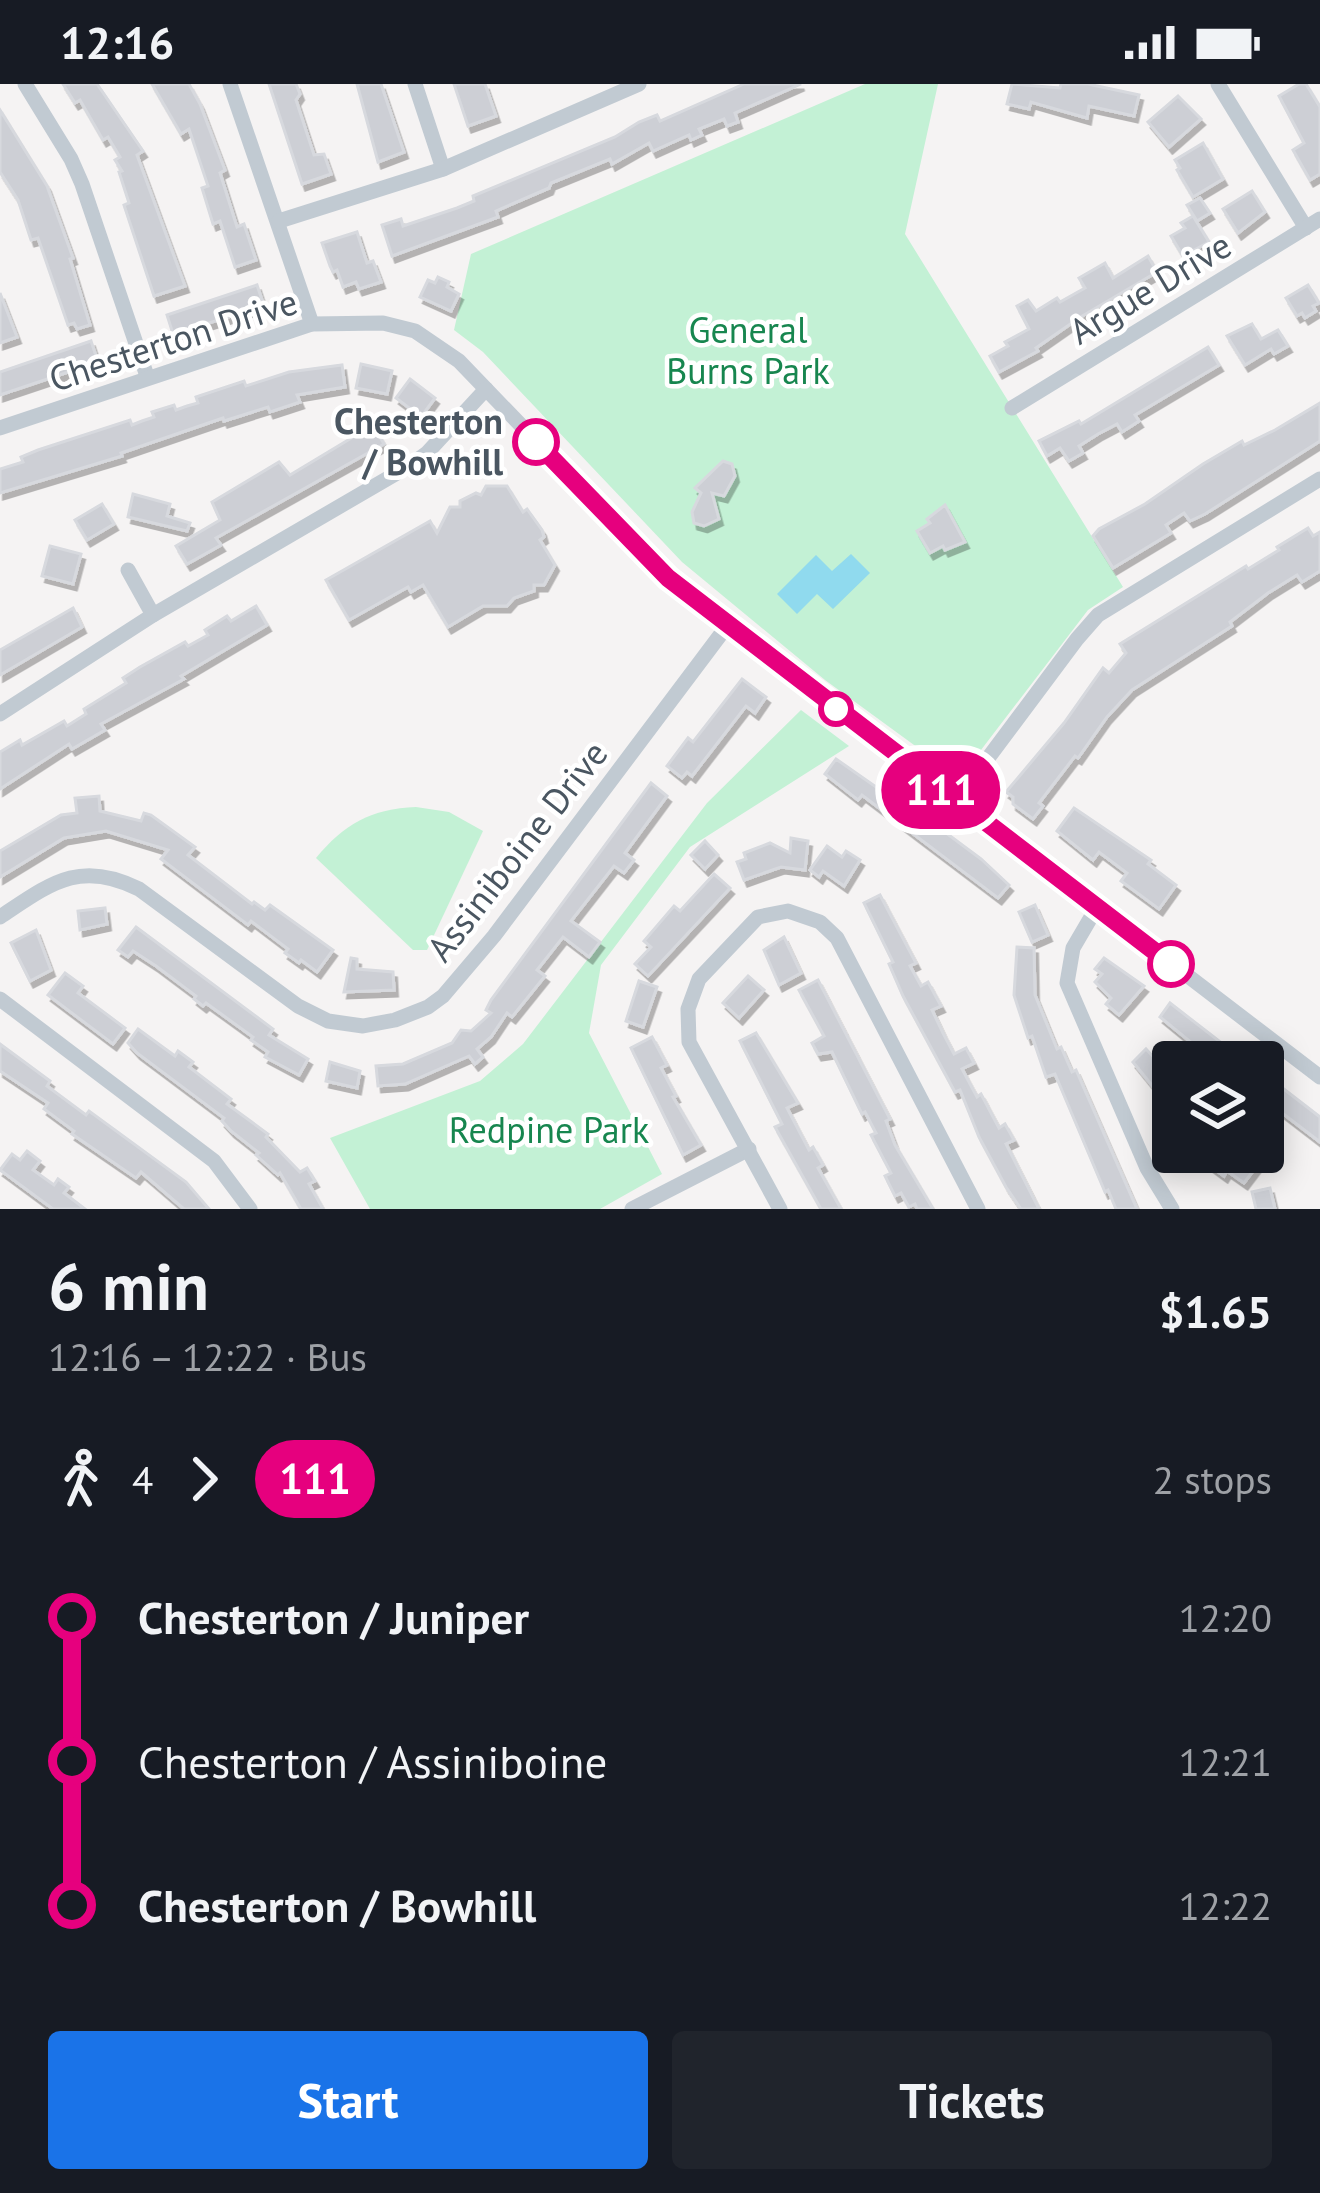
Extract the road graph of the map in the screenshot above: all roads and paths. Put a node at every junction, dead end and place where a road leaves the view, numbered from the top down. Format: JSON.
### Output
{"nodes":[{"id":1,"x":25,"y":84,"type":"edge"},
{"id":2,"x":230,"y":84,"type":"edge"},
{"id":3,"x":415,"y":84,"type":"edge"},
{"id":4,"x":639,"y":84,"type":"edge"},
{"id":5,"x":1218,"y":84,"type":"edge"},
{"id":6,"x":616,"y":88,"type":"edge"},
{"id":7,"x":443,"y":169,"type":"junction"},
{"id":8,"x":278,"y":221,"type":"junction"},
{"id":9,"x":1313,"y":223,"type":"edge"},
{"id":10,"x":312,"y":324,"type":"junction"},
{"id":11,"x":147,"y":376,"type":"junction"},
{"id":12,"x":486,"y":388,"type":"junction"},
{"id":13,"x":1012,"y":407,"type":"dead end"},
{"id":14,"x":0,"y":428,"type":"edge"},
{"id":15,"x":1320,"y":479,"type":"edge"},
{"id":16,"x":128,"y":570,"type":"dead end"},
{"id":17,"x":152,"y":615,"type":"junction"},
{"id":18,"x":727,"y":626,"type":"junction"},
{"id":19,"x":0,"y":714,"type":"edge"},
{"id":20,"x":956,"y":801,"type":"junction"},
{"id":21,"x":1097,"y":908,"type":"junction"},
{"id":22,"x":0,"y":917,"type":"edge"},
{"id":23,"x":0,"y":999,"type":"edge"},
{"id":24,"x":1320,"y":1077,"type":"edge"},
{"id":25,"x":749,"y":1149,"type":"junction"},
{"id":26,"x":250,"y":1209,"type":"edge"},
{"id":27,"x":632,"y":1209,"type":"edge"},
{"id":28,"x":780,"y":1209,"type":"edge"},
{"id":29,"x":978,"y":1209,"type":"edge"},
{"id":30,"x":1172,"y":1209,"type":"edge"}],
"edges":[{"from":1,"to":11,"type":"street"},
{"from":2,"to":8,"type":"street"},
{"from":3,"to":7,"type":"street"},
{"from":4,"to":6,"type":"street"},
{"from":5,"to":9,"type":"street"},
{"from":6,"to":7,"type":"street"},
{"from":7,"to":8,"type":"street"},
{"from":8,"to":10,"type":"street"},
{"from":9,"to":13,"type":"street","name":"Argue Drive"},
{"from":10,"to":11,"type":"street","name":"Chesterton Drive"},
{"from":10,"to":12,"type":"street","name":"Chesterton Drive"},
{"from":11,"to":14,"type":"street","name":"Chesterton Drive"},
{"from":12,"to":17,"type":"street"},
{"from":12,"to":18,"type":"street","name":"Chesterton Drive"},
{"from":15,"to":20,"type":"street"},
{"from":16,"to":17,"type":"street"},
{"from":17,"to":19,"type":"street"},
{"from":18,"to":20,"type":"street","name":"Chesterton Drive"},
{"from":18,"to":22,"type":"street","name":"Assiniboine Drive"},
{"from":20,"to":21,"type":"street","name":"Chesterton Drive"},
{"from":21,"to":24,"type":"street","name":"Chesterton Drive"},
{"from":21,"to":30,"type":"street"},
{"from":23,"to":26,"type":"street"},
{"from":25,"to":27,"type":"street"},
{"from":25,"to":28,"type":"street"},
{"from":25,"to":29,"type":"street"}]}
